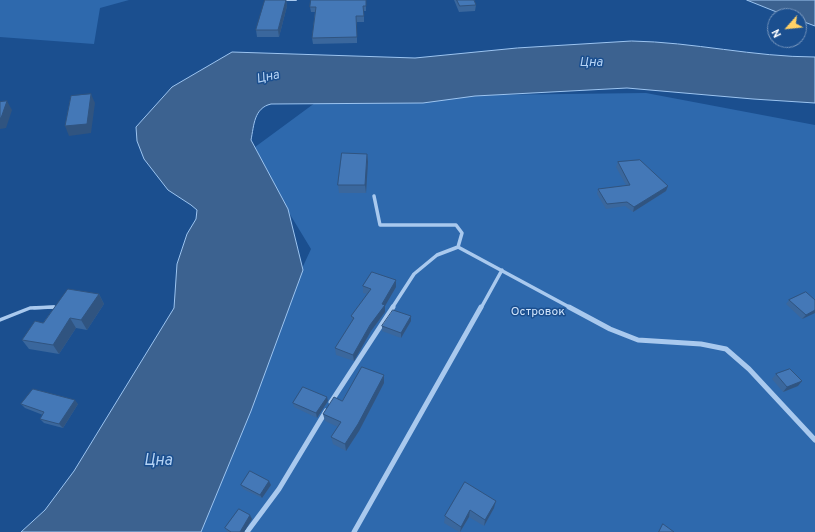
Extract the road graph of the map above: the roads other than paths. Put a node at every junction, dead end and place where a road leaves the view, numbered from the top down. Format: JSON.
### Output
{"nodes":[{"id":1,"x":281,"y":0,"type":"edge"},
{"id":2,"x":296,"y":0,"type":"edge"},
{"id":3,"x":374,"y":196,"type":"dead end"},
{"id":4,"x":458,"y":247,"type":"junction"},
{"id":5,"x":502,"y":270,"type":"junction"},
{"id":6,"x":54,"y":307,"type":"edge"},
{"id":7,"x":0,"y":320,"type":"edge"},
{"id":8,"x":815,"y":440,"type":"edge"},
{"id":9,"x":247,"y":532,"type":"edge"},
{"id":10,"x":354,"y":532,"type":"edge"}],
"edges":[{"from":1,"to":2,"type":"lane"},
{"from":3,"to":4,"type":"street"},
{"from":4,"to":5,"type":"street"},
{"from":4,"to":9,"type":"street"},
{"from":5,"to":8,"type":"street"},
{"from":5,"to":10,"type":"street"},
{"from":6,"to":7,"type":"lane"}]}
